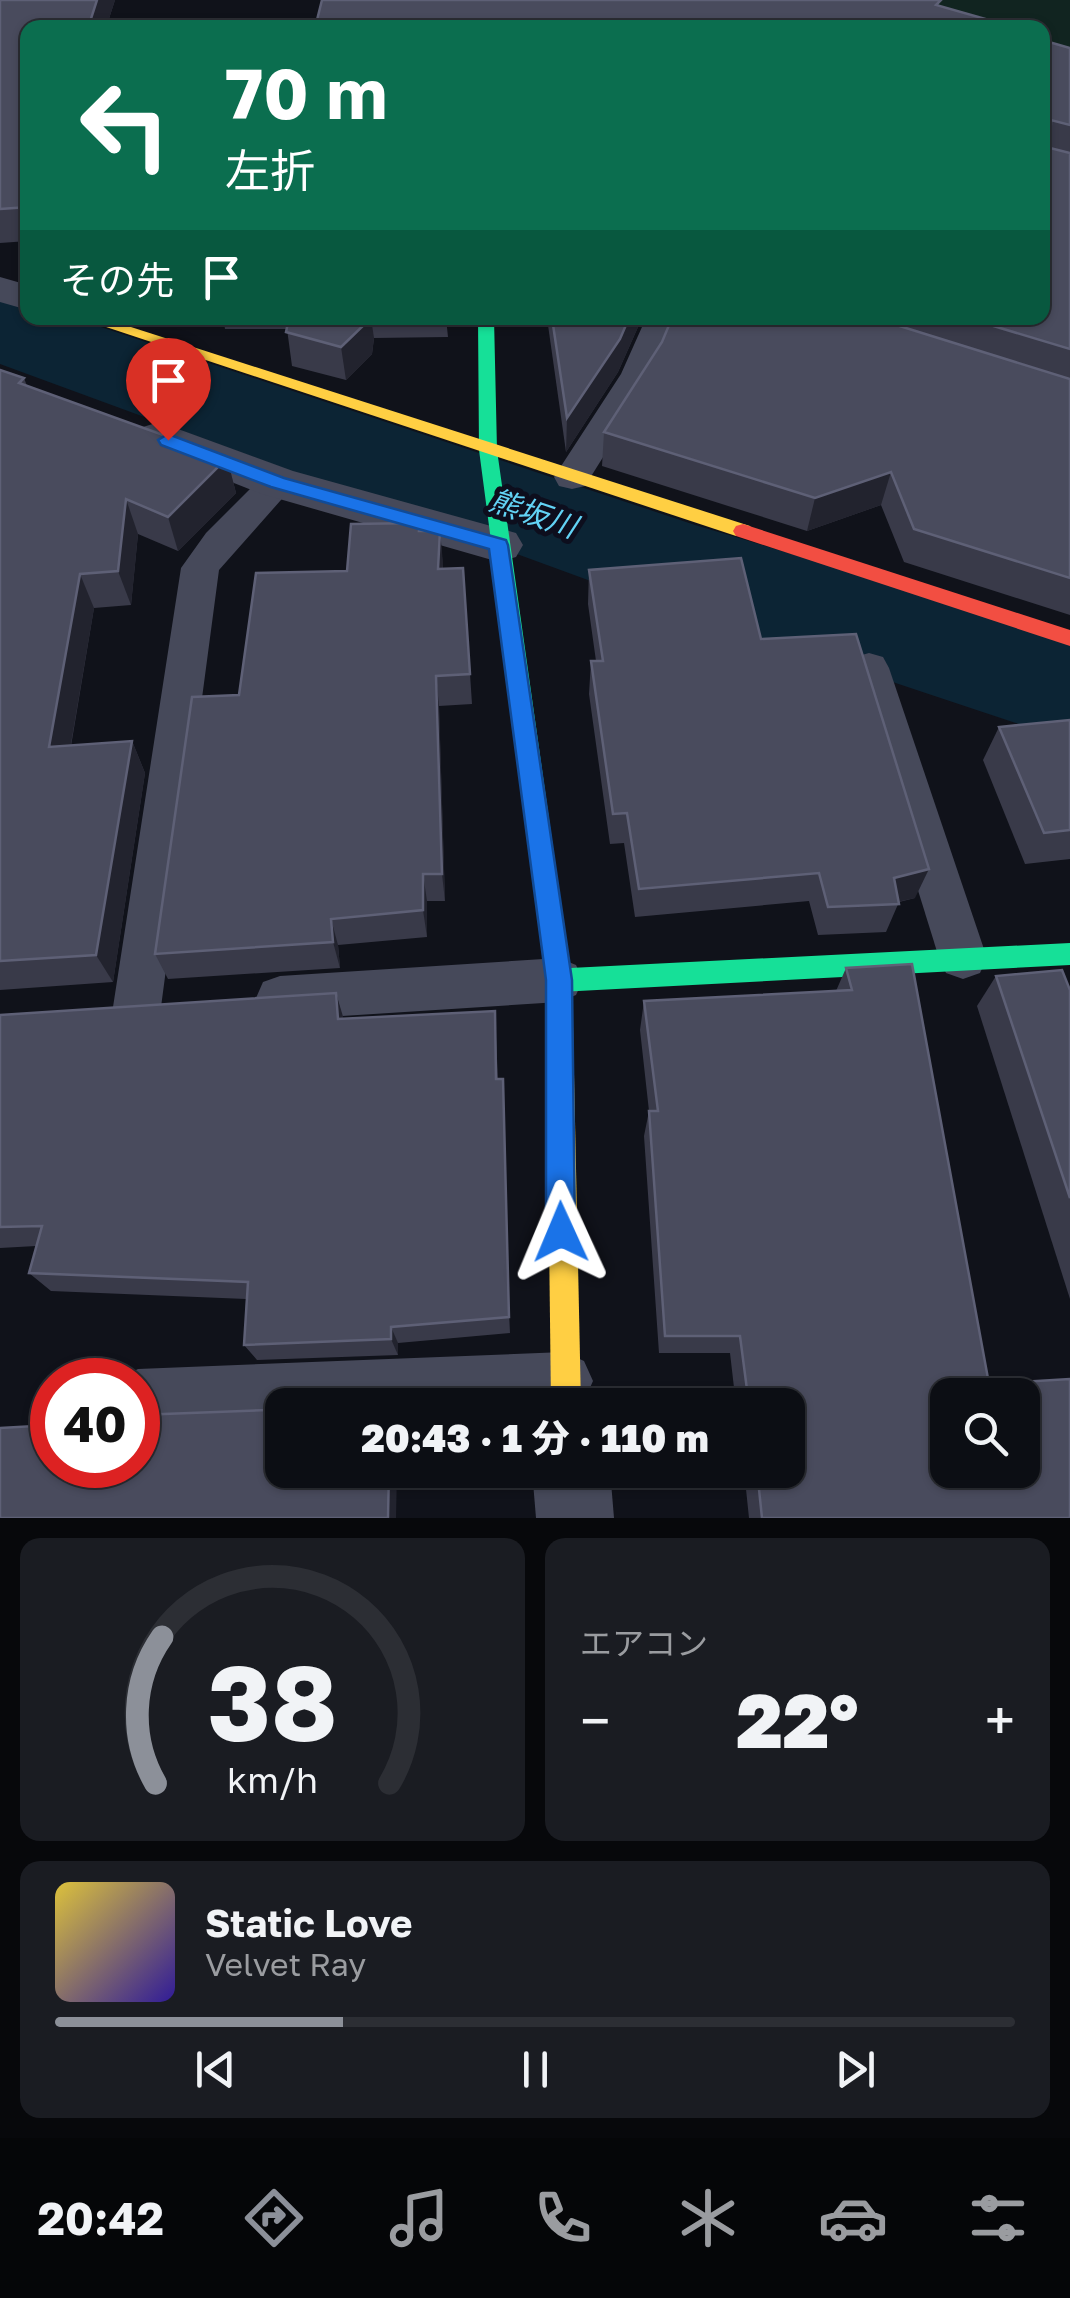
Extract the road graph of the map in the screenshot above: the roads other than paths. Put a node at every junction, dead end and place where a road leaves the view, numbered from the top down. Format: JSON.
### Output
{"nodes":[{"id":1,"x":106,"y":325,"type":"edge"},
{"id":2,"x":486,"y":325,"type":"edge"},
{"id":3,"x":659,"y":325,"type":"edge"},
{"id":4,"x":112,"y":420,"type":"edge"},
{"id":5,"x":490,"y":461,"type":"junction"},
{"id":6,"x":572,"y":477,"type":"junction"},
{"id":7,"x":278,"y":483,"type":"junction"},
{"id":8,"x":498,"y":545,"type":"junction"},
{"id":9,"x":1070,"y":638,"type":"edge"},
{"id":10,"x":869,"y":668,"type":"edge"},
{"id":11,"x":1070,"y":954,"type":"edge"},
{"id":12,"x":963,"y":958,"type":"junction"},
{"id":13,"x":559,"y":980,"type":"junction"},
{"id":14,"x":233,"y":1000,"type":"edge"},
{"id":15,"x":137,"y":1007,"type":"edge"},
{"id":16,"x":564,"y":1388,"type":"edge"},
{"id":17,"x":265,"y":1397,"type":"edge"},
{"id":18,"x":160,"y":1398,"type":"edge"},
{"id":19,"x":572,"y":1488,"type":"edge"},
{"id":20,"x":575,"y":1518,"type":"edge"}],
"edges":[{"from":1,"to":5,"type":"street"},
{"from":2,"to":5,"type":"street"},
{"from":3,"to":6,"type":"lane"},
{"from":4,"to":7,"type":"street"},
{"from":5,"to":6,"type":"street"},
{"from":5,"to":8,"type":"street"},
{"from":6,"to":9,"type":"street"},
{"from":7,"to":8,"type":"street"},
{"from":7,"to":15,"type":"lane"},
{"from":8,"to":13,"type":"street"},
{"from":10,"to":12,"type":"lane"},
{"from":11,"to":12,"type":"street"},
{"from":12,"to":13,"type":"street"},
{"from":13,"to":14,"type":"lane"},
{"from":13,"to":16,"type":"street"},
{"from":17,"to":18,"type":"lane"},
{"from":19,"to":20,"type":"street"}]}
